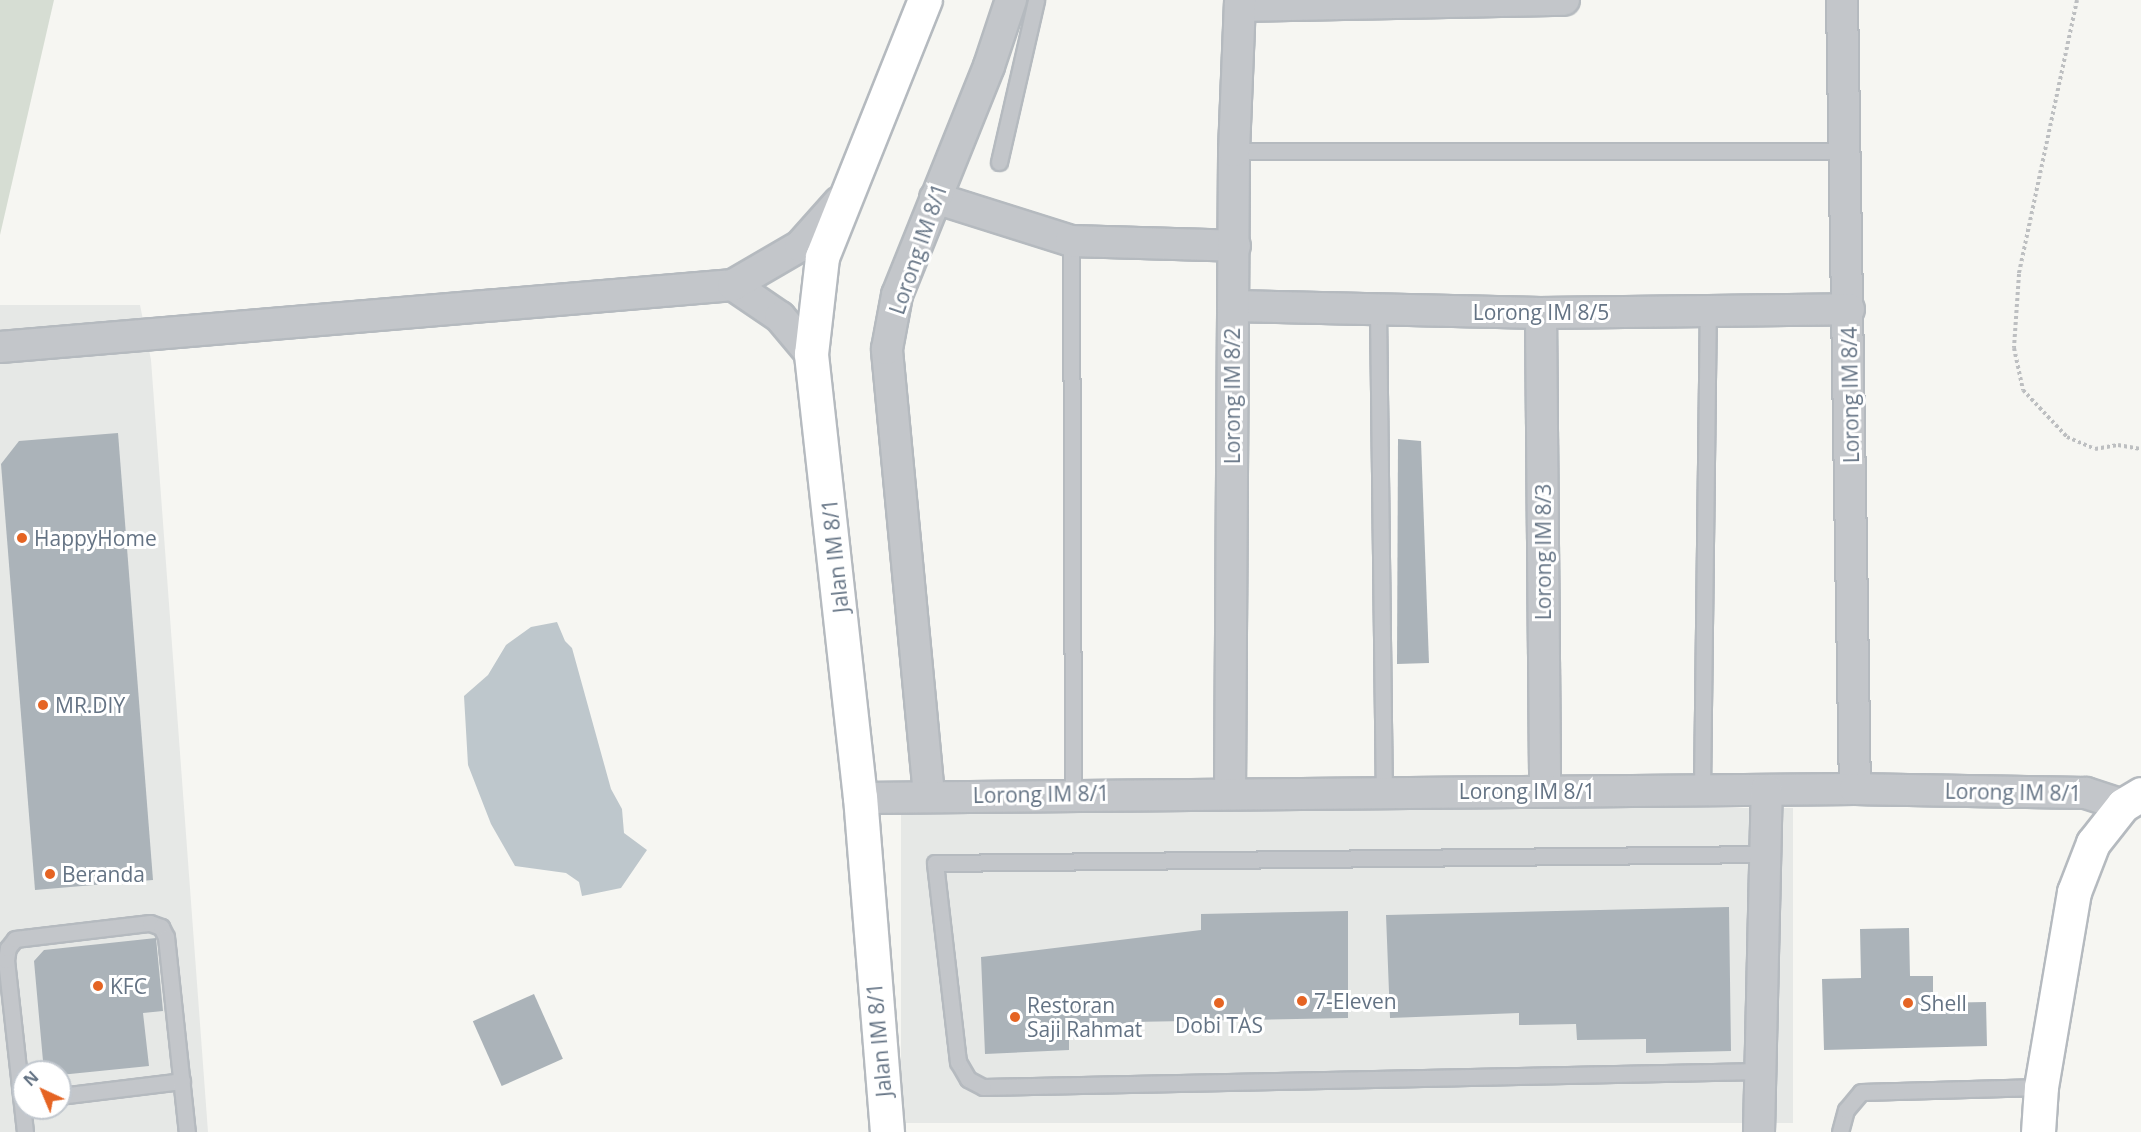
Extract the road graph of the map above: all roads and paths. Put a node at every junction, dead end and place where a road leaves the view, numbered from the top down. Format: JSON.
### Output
{"nodes":[{"id":1,"x":925,"y":0,"type":"edge"},
{"id":2,"x":1011,"y":0,"type":"edge"},
{"id":3,"x":1036,"y":0,"type":"edge"},
{"id":4,"x":1563,"y":0,"type":"edge"},
{"id":5,"x":1842,"y":0,"type":"edge"},
{"id":6,"x":2077,"y":0,"type":"edge"},
{"id":7,"x":1240,"y":3,"type":"edge"},
{"id":8,"x":1234,"y":151,"type":"junction"},
{"id":9,"x":1846,"y":151,"type":"junction"},
{"id":10,"x":999,"y":162,"type":"dead end"},
{"id":11,"x":848,"y":189,"type":"junction"},
{"id":12,"x":934,"y":198,"type":"junction"},
{"id":13,"x":1071,"y":241,"type":"junction"},
{"id":14,"x":1235,"y":246,"type":"junction"},
{"id":15,"x":733,"y":285,"type":"junction"},
{"id":16,"x":1233,"y":306,"type":"junction"},
{"id":17,"x":1849,"y":309,"type":"junction"},
{"id":18,"x":1378,"y":310,"type":"junction"},
{"id":19,"x":1707,"y":310,"type":"junction"},
{"id":20,"x":1541,"y":313,"type":"junction"},
{"id":21,"x":0,"y":347,"type":"edge"},
{"id":22,"x":811,"y":354,"type":"junction"},
{"id":23,"x":2141,"y":449,"type":"edge"},
{"id":24,"x":1855,"y":789,"type":"junction"},
{"id":25,"x":1702,"y":790,"type":"junction"},
{"id":26,"x":1767,"y":790,"type":"junction"},
{"id":27,"x":1545,"y":791,"type":"junction"},
{"id":28,"x":1384,"y":792,"type":"junction"},
{"id":29,"x":1230,"y":793,"type":"junction"},
{"id":30,"x":1073,"y":794,"type":"junction"},
{"id":31,"x":929,"y":795,"type":"junction"},
{"id":32,"x":860,"y":798,"type":"junction"},
{"id":33,"x":2132,"y":799,"type":"edge"},
{"id":34,"x":1765,"y":854,"type":"junction"},
{"id":35,"x":18,"y":1060,"type":"edge"},
{"id":36,"x":1761,"y":1071,"type":"junction"},
{"id":37,"x":182,"y":1081,"type":"junction"},
{"id":38,"x":2041,"y":1087,"type":"junction"},
{"id":39,"x":72,"y":1095,"type":"edge"},
{"id":40,"x":187,"y":1132,"type":"edge"},
{"id":41,"x":887,"y":1132,"type":"edge"},
{"id":42,"x":1759,"y":1132,"type":"edge"},
{"id":43,"x":1840,"y":1132,"type":"edge"},
{"id":44,"x":2038,"y":1132,"type":"edge"}],
"edges":[{"from":1,"to":11,"type":"street","name":"Jalan IM 8/1"},
{"from":2,"to":12,"type":"street","name":"Lorong IM 8/1"},
{"from":3,"to":10,"type":"lane"},
{"from":4,"to":7,"type":"street"},
{"from":5,"to":9,"type":"street","name":"Lorong IM 8/4"},
{"from":6,"to":23,"type":"path"},
{"from":7,"to":8,"type":"street","name":"Lorong IM 8/2"},
{"from":8,"to":9,"type":"lane"},
{"from":8,"to":14,"type":"street","name":"Lorong IM 8/2"},
{"from":9,"to":17,"type":"street","name":"Lorong IM 8/4"},
{"from":11,"to":15,"type":"street"},
{"from":11,"to":22,"type":"street","name":"Jalan IM 8/1"},
{"from":12,"to":13,"type":"street"},
{"from":12,"to":31,"type":"street","name":"Lorong IM 8/1"},
{"from":13,"to":14,"type":"street"},
{"from":13,"to":30,"type":"lane"},
{"from":14,"to":16,"type":"street","name":"Lorong IM 8/2"},
{"from":15,"to":21,"type":"street"},
{"from":15,"to":22,"type":"street"},
{"from":16,"to":18,"type":"street","name":"Lorong IM 8/5"},
{"from":16,"to":29,"type":"street","name":"Lorong IM 8/2"},
{"from":17,"to":19,"type":"street","name":"Lorong IM 8/5"},
{"from":17,"to":24,"type":"street","name":"Lorong IM 8/4"},
{"from":18,"to":20,"type":"street","name":"Lorong IM 8/5"},
{"from":18,"to":28,"type":"lane"},
{"from":19,"to":20,"type":"street","name":"Lorong IM 8/5"},
{"from":19,"to":25,"type":"lane"},
{"from":20,"to":27,"type":"street","name":"Lorong IM 8/3"},
{"from":22,"to":32,"type":"street","name":"Jalan IM 8/1"},
{"from":24,"to":26,"type":"street","name":"Lorong IM 8/1"},
{"from":24,"to":33,"type":"street","name":"Lorong IM 8/1"},
{"from":25,"to":26,"type":"street","name":"Lorong IM 8/1"},
{"from":25,"to":27,"type":"street","name":"Lorong IM 8/1"},
{"from":26,"to":34,"type":"street"},
{"from":27,"to":28,"type":"street","name":"Lorong IM 8/1"},
{"from":28,"to":29,"type":"street","name":"Lorong IM 8/1"},
{"from":29,"to":30,"type":"street","name":"Lorong IM 8/1"},
{"from":30,"to":31,"type":"street","name":"Lorong IM 8/1"},
{"from":31,"to":32,"type":"street","name":"Lorong IM 8/1"},
{"from":32,"to":41,"type":"street","name":"Jalan IM 8/1"},
{"from":33,"to":38,"type":"street"},
{"from":34,"to":36,"type":"street"},
{"from":34,"to":36,"type":"lane"},
{"from":35,"to":37,"type":"lane"},
{"from":36,"to":42,"type":"street"},
{"from":37,"to":39,"type":"lane"},
{"from":37,"to":40,"type":"lane"},
{"from":38,"to":43,"type":"lane"},
{"from":38,"to":44,"type":"street"}]}
